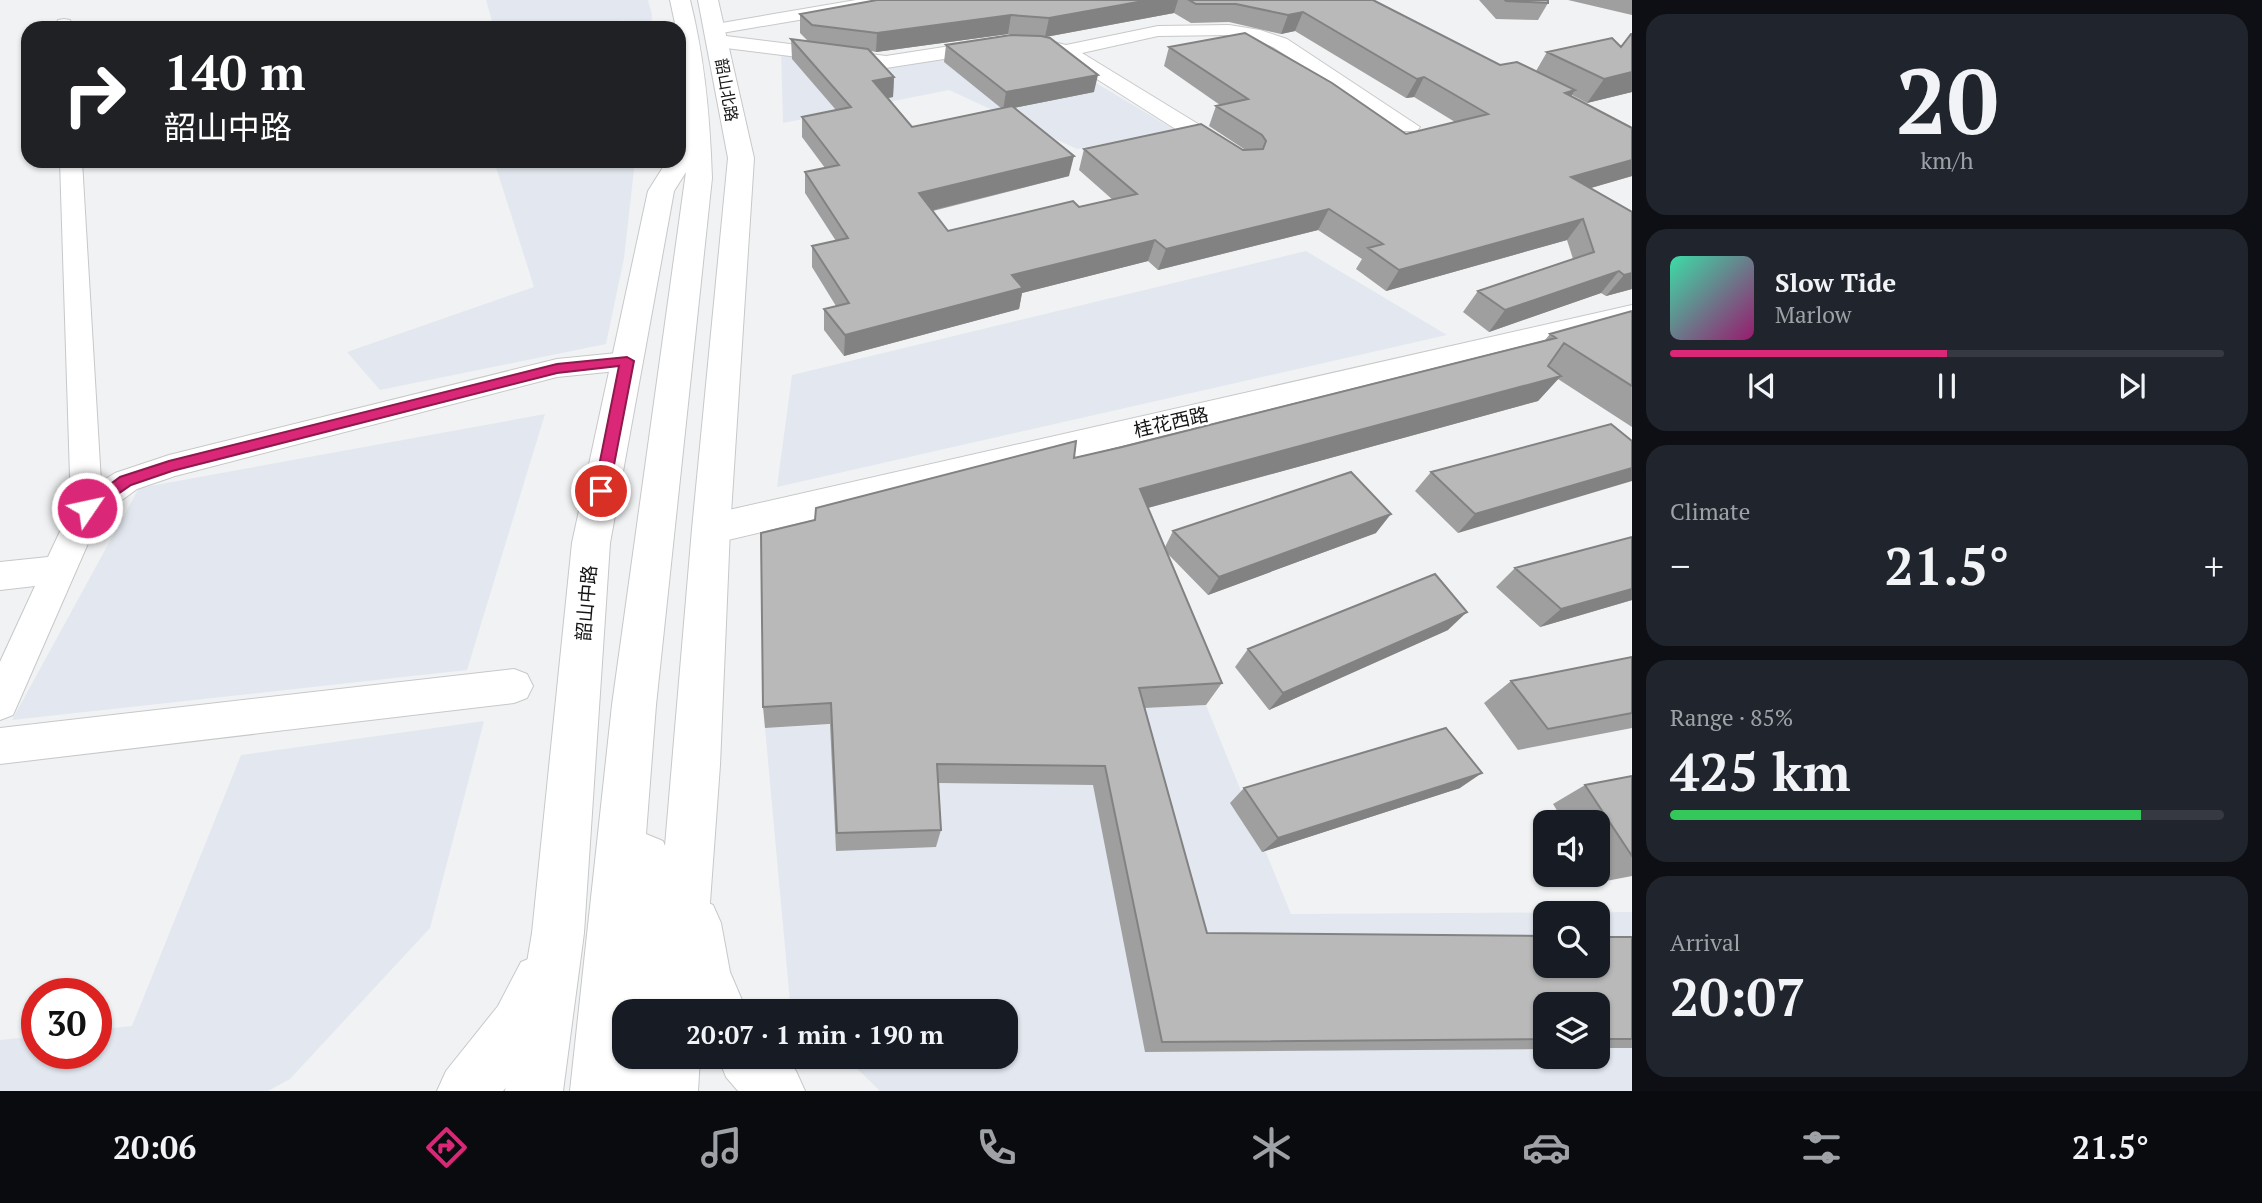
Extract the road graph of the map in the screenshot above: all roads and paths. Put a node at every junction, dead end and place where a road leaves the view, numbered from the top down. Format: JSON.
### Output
{"nodes":[{"id":1,"x":680,"y":0,"type":"edge"},
{"id":2,"x":708,"y":0,"type":"edge"},
{"id":3,"x":887,"y":0,"type":"edge"},
{"id":4,"x":685,"y":21,"type":"edge"},
{"id":5,"x":686,"y":25,"type":"edge"},
{"id":6,"x":717,"y":35,"type":"junction"},
{"id":7,"x":1066,"y":51,"type":"junction"},
{"id":8,"x":1410,"y":127,"type":"dead end"},
{"id":9,"x":717,"y":131,"type":"junction"},
{"id":10,"x":1244,"y":163,"type":"edge"},
{"id":11,"x":686,"y":164,"type":"edge"},
{"id":12,"x":71,"y":168,"type":"edge"},
{"id":13,"x":682,"y":168,"type":"edge"},
{"id":14,"x":710,"y":179,"type":"junction"},
{"id":15,"x":1632,"y":315,"type":"edge"},
{"id":16,"x":627,"y":361,"type":"junction"},
{"id":17,"x":87,"y":508,"type":"junction"},
{"id":18,"x":711,"y":529,"type":"junction"},
{"id":19,"x":60,"y":570,"type":"junction"},
{"id":20,"x":0,"y":576,"type":"edge"},
{"id":21,"x":514,"y":686,"type":"dead end"},
{"id":22,"x":0,"y":703,"type":"edge"},
{"id":23,"x":0,"y":746,"type":"edge"},
{"id":24,"x":687,"y":877,"type":"junction"},
{"id":25,"x":558,"y":933,"type":"junction"},
{"id":26,"x":636,"y":999,"type":"edge"},
{"id":27,"x":676,"y":999,"type":"edge"},
{"id":28,"x":715,"y":999,"type":"edge"},
{"id":29,"x":631,"y":1069,"type":"edge"},
{"id":30,"x":671,"y":1069,"type":"edge"},
{"id":31,"x":757,"y":1069,"type":"edge"},
{"id":32,"x":466,"y":1091,"type":"edge"},
{"id":33,"x":534,"y":1091,"type":"edge"},
{"id":34,"x":600,"y":1091,"type":"edge"},
{"id":35,"x":630,"y":1091,"type":"edge"},
{"id":36,"x":669,"y":1091,"type":"edge"},
{"id":37,"x":776,"y":1091,"type":"edge"}],
"edges":[{"from":1,"to":4,"type":"main road","name":"韶山北路"},
{"from":2,"to":6,"type":"main road","name":"韶山北路"},
{"from":3,"to":6,"type":"street"},
{"from":5,"to":9,"type":"main road","name":"韶山北路"},
{"from":6,"to":7,"type":"street"},
{"from":6,"to":9,"type":"main road","name":"韶山北路"},
{"from":7,"to":8,"type":"street"},
{"from":7,"to":10,"type":"street"},
{"from":9,"to":11,"type":"main road","name":"韶山中路"},
{"from":9,"to":14,"type":"main road","name":"韶山北路"},
{"from":9,"to":14,"type":"main road","name":"韶山北路"},
{"from":9,"to":18,"type":"main road"},
{"from":12,"to":17,"type":"street"},
{"from":13,"to":16,"type":"main road","name":"韶山中路"},
{"from":14,"to":26,"type":"main road"},
{"from":14,"to":34,"type":"main road"},
{"from":15,"to":18,"type":"main road","name":"桂花西路"},
{"from":16,"to":17,"type":"street"},
{"from":16,"to":25,"type":"main road","name":"韶山中路"},
{"from":17,"to":19,"type":"street"},
{"from":18,"to":24,"type":"main road"},
{"from":19,"to":20,"type":"street"},
{"from":19,"to":22,"type":"street"},
{"from":21,"to":23,"type":"street"},
{"from":24,"to":27,"type":"main road"},
{"from":24,"to":28,"type":"main road"},
{"from":25,"to":32,"type":"main road"},
{"from":25,"to":33,"type":"main road","name":"韶山中路"},
{"from":29,"to":35,"type":"main road"},
{"from":30,"to":36,"type":"main road"},
{"from":31,"to":37,"type":"main road"}]}
